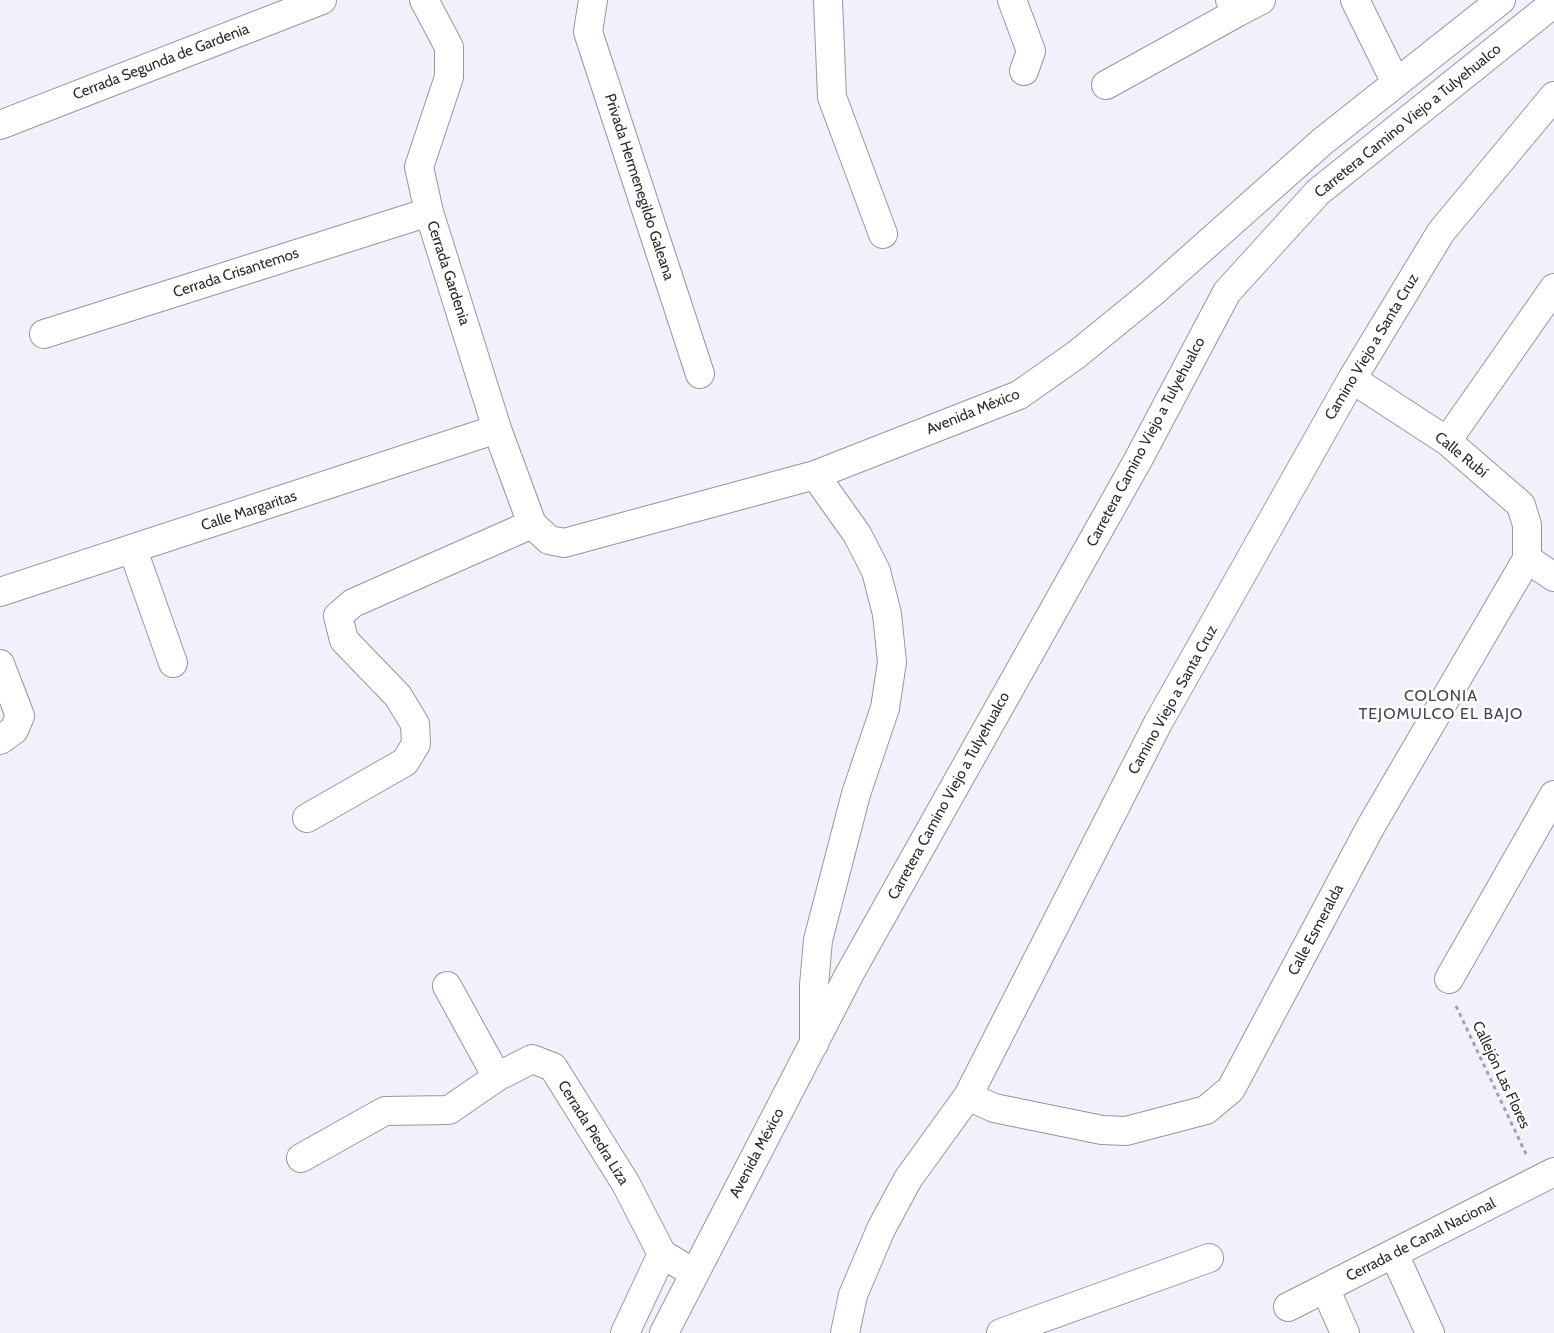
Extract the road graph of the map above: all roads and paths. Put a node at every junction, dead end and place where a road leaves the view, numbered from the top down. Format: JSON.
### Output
{"nodes":[{"id":1,"x":322,"y":0,"type":"edge"},
{"id":2,"x":424,"y":0,"type":"edge"},
{"id":3,"x":593,"y":0,"type":"edge"},
{"id":4,"x":828,"y":0,"type":"edge"},
{"id":5,"x":1012,"y":0,"type":"edge"},
{"id":6,"x":1355,"y":0,"type":"edge"},
{"id":7,"x":1501,"y":0,"type":"edge"},
{"id":8,"x":1554,"y":2,"type":"edge"},
{"id":9,"x":1243,"y":4,"type":"edge"},
{"id":10,"x":1024,"y":71,"type":"dead end"},
{"id":11,"x":1396,"y":83,"type":"junction"},
{"id":12,"x":1106,"y":86,"type":"dead end"},
{"id":13,"x":1554,"y":96,"type":"edge"},
{"id":14,"x":0,"y":125,"type":"edge"},
{"id":15,"x":429,"y":212,"type":"junction"},
{"id":16,"x":883,"y":234,"type":"dead end"},
{"id":17,"x":1554,"y":288,"type":"edge"},
{"id":18,"x":44,"y":334,"type":"dead end"},
{"id":19,"x":700,"y":374,"type":"dead end"},
{"id":20,"x":1352,"y":379,"type":"junction"},
{"id":21,"x":498,"y":429,"type":"junction"},
{"id":22,"x":1446,"y":441,"type":"junction"},
{"id":23,"x":816,"y":475,"type":"junction"},
{"id":24,"x":541,"y":532,"type":"junction"},
{"id":25,"x":133,"y":550,"type":"junction"},
{"id":26,"x":1527,"y":559,"type":"junction"},
{"id":27,"x":1554,"y":577,"type":"edge"},
{"id":28,"x":0,"y":592,"type":"edge"},
{"id":29,"x":173,"y":663,"type":"dead end"},
{"id":30,"x":0,"y":664,"type":"edge"},
{"id":31,"x":0,"y":740,"type":"edge"},
{"id":32,"x":1554,"y":795,"type":"edge"},
{"id":33,"x":307,"y":818,"type":"dead end"},
{"id":34,"x":850,"y":973,"type":"joint"},
{"id":35,"x":1449,"y":979,"type":"joint"},
{"id":36,"x":447,"y":986,"type":"dead end"},
{"id":37,"x":814,"y":1044,"type":"junction"},
{"id":38,"x":497,"y":1078,"type":"junction"},
{"id":39,"x":968,"y":1096,"type":"junction"},
{"id":40,"x":302,"y":1158,"type":"dead end"},
{"id":41,"x":1546,"y":1176,"type":"edge"},
{"id":42,"x":662,"y":1254,"type":"junction"},
{"id":43,"x":1394,"y":1254,"type":"junction"},
{"id":44,"x":1209,"y":1258,"type":"dead end"},
{"id":45,"x":694,"y":1273,"type":"junction"},
{"id":46,"x":1325,"y":1288,"type":"junction"},
{"id":47,"x":1288,"y":1307,"type":"dead end"},
{"id":48,"x":625,"y":1333,"type":"edge"},
{"id":49,"x":664,"y":1333,"type":"edge"},
{"id":50,"x":844,"y":1333,"type":"edge"},
{"id":51,"x":1001,"y":1333,"type":"edge"},
{"id":52,"x":1345,"y":1333,"type":"edge"},
{"id":53,"x":1430,"y":1333,"type":"edge"}],
"edges":[{"from":1,"to":14,"type":"street","name":"Cerrada Segunda de Gardenia"},
{"from":2,"to":15,"type":"street","name":"Cerrada Gardenia"},
{"from":3,"to":19,"type":"street","name":"Privada Hermenegildo Galeana"},
{"from":4,"to":16,"type":"street"},
{"from":5,"to":10,"type":"street"},
{"from":6,"to":11,"type":"street"},
{"from":7,"to":11,"type":"street","name":"Avenida México"},
{"from":8,"to":34,"type":"street","name":"Carretera Camino Viejo a Tulyehualco"},
{"from":9,"to":12,"type":"street"},
{"from":11,"to":23,"type":"street","name":"Avenida México"},
{"from":13,"to":20,"type":"street","name":"Camino Viejo a Santa Cruz"},
{"from":15,"to":18,"type":"street","name":"Cerrada Crisantemos"},
{"from":15,"to":21,"type":"street","name":"Cerrada Gardenia"},
{"from":17,"to":22,"type":"street"},
{"from":20,"to":22,"type":"street","name":"Calle Rubí"},
{"from":20,"to":39,"type":"street","name":"Camino Viejo a Santa Cruz"},
{"from":21,"to":24,"type":"street","name":"Cerrada Gardenia"},
{"from":21,"to":25,"type":"street","name":"Calle Margaritas"},
{"from":22,"to":26,"type":"street","name":"Calle Rubí"},
{"from":23,"to":24,"type":"street","name":"Avenida México"},
{"from":23,"to":37,"type":"street"},
{"from":24,"to":33,"type":"street"},
{"from":25,"to":28,"type":"street","name":"Calle Margaritas"},
{"from":25,"to":29,"type":"street"},
{"from":26,"to":27,"type":"street"},
{"from":26,"to":39,"type":"street","name":"Calle Esmeralda"},
{"from":30,"to":31,"type":"street"},
{"from":32,"to":35,"type":"street"},
{"from":34,"to":37,"type":"street","name":"Avenida México"},
{"from":35,"to":41,"type":"path","name":"Callejón Las Flores"},
{"from":36,"to":38,"type":"street"},
{"from":37,"to":45,"type":"street","name":"Avenida México"},
{"from":38,"to":40,"type":"street","name":"Cerrada Piedra Liza"},
{"from":38,"to":42,"type":"street","name":"Cerrada Piedra Liza"},
{"from":39,"to":50,"type":"street","name":"Camino Viejo a Santa Cruz"},
{"from":41,"to":43,"type":"street","name":"Cerrada de Canal Nacional"},
{"from":42,"to":45,"type":"street"},
{"from":42,"to":48,"type":"street"},
{"from":43,"to":46,"type":"street","name":"Cerrada de Canal Nacional"},
{"from":43,"to":53,"type":"street"},
{"from":44,"to":51,"type":"street"},
{"from":45,"to":49,"type":"street","name":"Avenida México"},
{"from":46,"to":47,"type":"street","name":"Cerrada de Canal Nacional"},
{"from":46,"to":52,"type":"street"}]}
